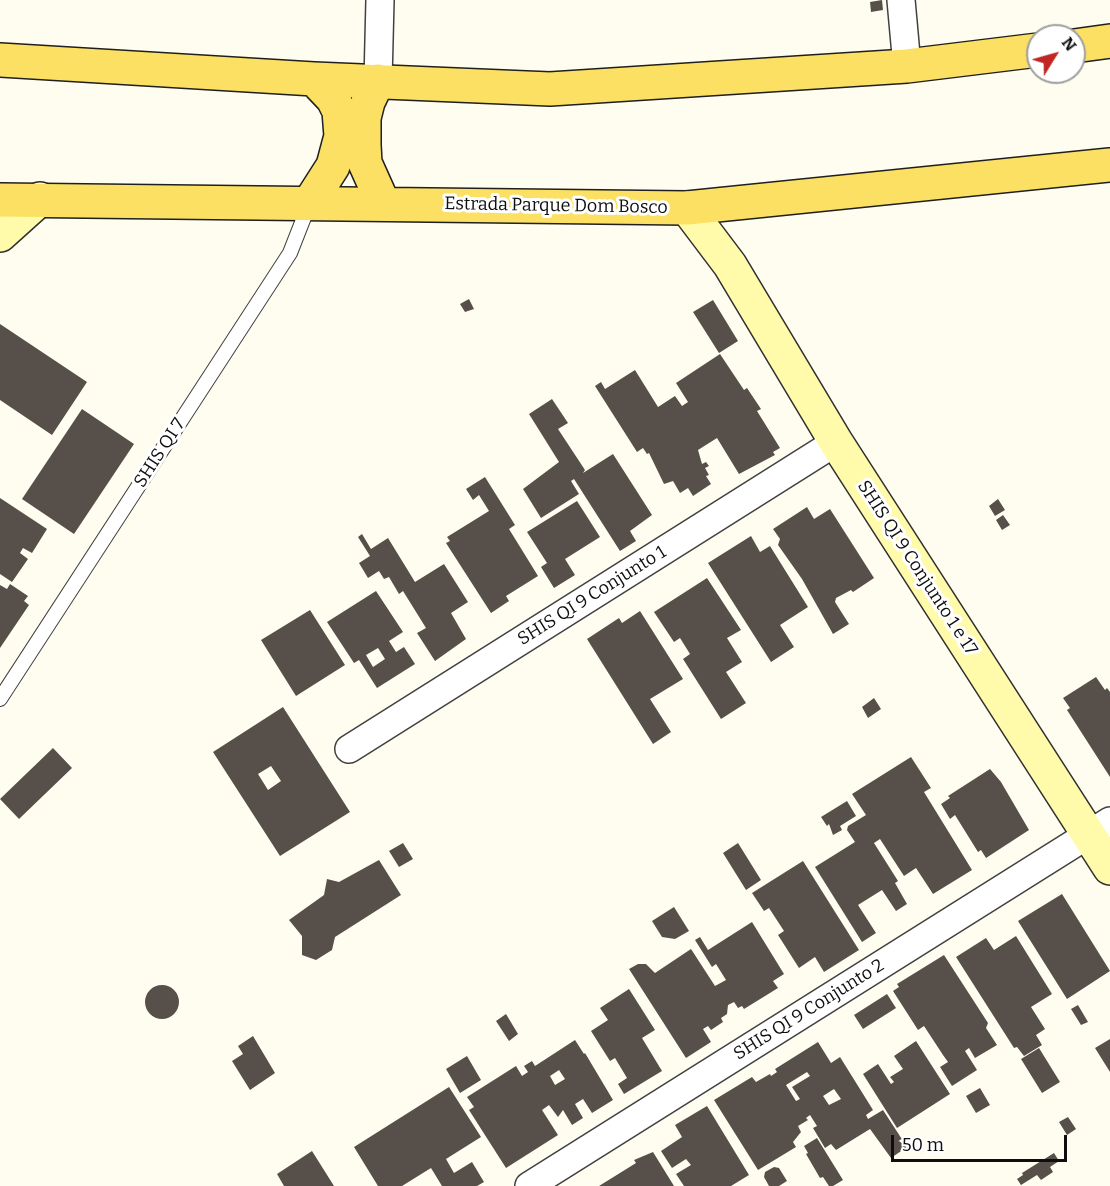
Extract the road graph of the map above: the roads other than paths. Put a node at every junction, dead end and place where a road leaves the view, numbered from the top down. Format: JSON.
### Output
{"nodes":[{"id":1,"x":380,"y":0,"type":"edge"},
{"id":2,"x":901,"y":0,"type":"edge"},
{"id":3,"x":1026,"y":51,"type":"edge"},
{"id":4,"x":0,"y":60,"type":"edge"},
{"id":5,"x":907,"y":66,"type":"junction"},
{"id":6,"x":314,"y":79,"type":"junction"},
{"id":7,"x":378,"y":81,"type":"junction"},
{"id":8,"x":1110,"y":165,"type":"edge"},
{"id":9,"x":40,"y":199,"type":"junction"},
{"id":10,"x":0,"y":200,"type":"edge"},
{"id":11,"x":310,"y":202,"type":"junction"},
{"id":12,"x":383,"y":204,"type":"junction"},
{"id":13,"x":735,"y":205,"type":"junction"},
{"id":14,"x":687,"y":208,"type":"junction"},
{"id":15,"x":0,"y":235,"type":"edge"},
{"id":16,"x":730,"y":265,"type":"junction"},
{"id":17,"x":836,"y":442,"type":"junction"},
{"id":18,"x":0,"y":699,"type":"edge"},
{"id":19,"x":349,"y":749,"type":"dead end"},
{"id":20,"x":1100,"y":828,"type":"edge"},
{"id":21,"x":1110,"y":868,"type":"edge"},
{"id":22,"x":529,"y":1186,"type":"edge"}],
"edges":[{"from":1,"to":7,"type":"street"},
{"from":2,"to":5,"type":"street"},
{"from":3,"to":5,"type":"main road"},
{"from":4,"to":6,"type":"main road"},
{"from":5,"to":7,"type":"main road"},
{"from":6,"to":7,"type":"main road"},
{"from":6,"to":11,"type":"main road"},
{"from":7,"to":12,"type":"main road"},
{"from":8,"to":13,"type":"main road","name":"Estrada Parque Dom Bosco"},
{"from":9,"to":10,"type":"main road","name":"Estrada Parque Dom Bosco"},
{"from":9,"to":11,"type":"main road","name":"Estrada Parque Dom Bosco"},
{"from":9,"to":15,"type":"street"},
{"from":11,"to":12,"type":"main road","name":"Estrada Parque Dom Bosco"},
{"from":11,"to":18,"type":"lane","name":"SHIS QI 7"},
{"from":12,"to":14,"type":"main road","name":"Estrada Parque Dom Bosco"},
{"from":13,"to":14,"type":"main road","name":"Estrada Parque Dom Bosco"},
{"from":13,"to":16,"type":"street","name":"SHIS QI 9 Conjunto 1 e 17"},
{"from":14,"to":16,"type":"street","name":"SHIS QI 9 Conjunto 1 e 17"},
{"from":16,"to":17,"type":"street","name":"SHIS QI 9 Conjunto 1 e 17"},
{"from":17,"to":19,"type":"street","name":"SHIS QI 9 Conjunto 1"},
{"from":17,"to":20,"type":"street","name":"SHIS QI 9 Conjunto 1 e 17"},
{"from":20,"to":21,"type":"street","name":"SHIS QI 9 Conjunto 1 e 17"},
{"from":20,"to":22,"type":"street","name":"SHIS QI 9 Conjunto 2"}]}
